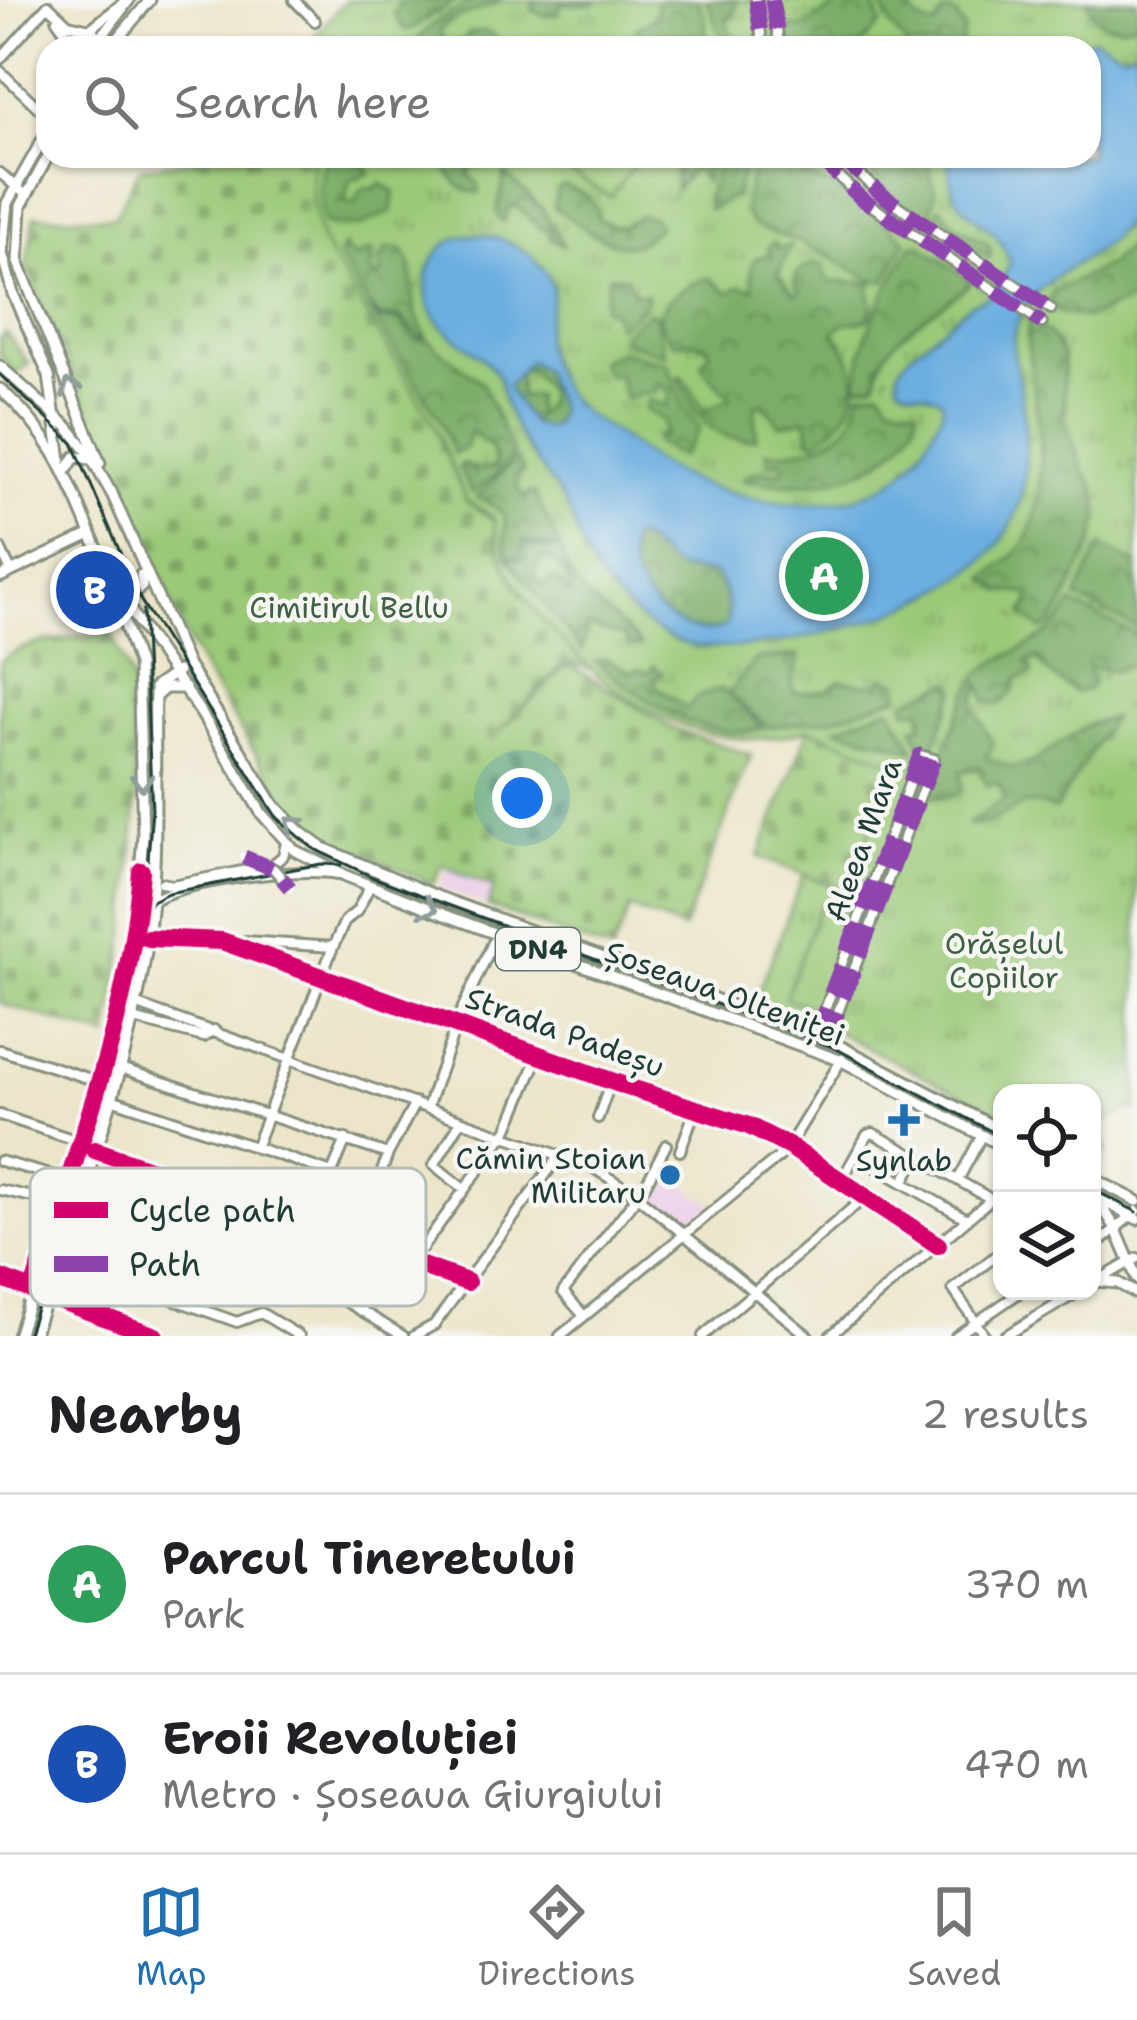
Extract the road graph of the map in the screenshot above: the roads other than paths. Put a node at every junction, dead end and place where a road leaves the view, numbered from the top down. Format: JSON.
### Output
{"nodes":[{"id":1,"x":128,"y":0,"type":"edge"},
{"id":2,"x":150,"y":0,"type":"edge"},
{"id":3,"x":294,"y":0,"type":"edge"},
{"id":4,"x":756,"y":0,"type":"edge"},
{"id":5,"x":772,"y":0,"type":"edge"},
{"id":6,"x":46,"y":3,"type":"edge"},
{"id":7,"x":315,"y":21,"type":"dead end"},
{"id":8,"x":774,"y":23,"type":"junction"},
{"id":9,"x":758,"y":26,"type":"junction"},
{"id":10,"x":78,"y":28,"type":"junction"},
{"id":11,"x":95,"y":32,"type":"junction"},
{"id":12,"x":69,"y":36,"type":"edge"},
{"id":13,"x":73,"y":36,"type":"edge"},
{"id":14,"x":94,"y":36,"type":"edge"},
{"id":15,"x":100,"y":36,"type":"edge"},
{"id":16,"x":121,"y":36,"type":"edge"},
{"id":17,"x":760,"y":36,"type":"edge"},
{"id":18,"x":777,"y":36,"type":"edge"},
{"id":19,"x":0,"y":58,"type":"edge"},
{"id":20,"x":0,"y":70,"type":"edge"},
{"id":21,"x":36,"y":105,"type":"edge"},
{"id":22,"x":36,"y":151,"type":"edge"},
{"id":23,"x":41,"y":168,"type":"edge"},
{"id":24,"x":828,"y":168,"type":"edge"},
{"id":25,"x":851,"y":168,"type":"edge"},
{"id":26,"x":0,"y":173,"type":"edge"},
{"id":27,"x":15,"y":187,"type":"junction"},
{"id":28,"x":26,"y":194,"type":"junction"},
{"id":29,"x":910,"y":214,"type":"junction"},
{"id":30,"x":19,"y":218,"type":"junction"},
{"id":31,"x":1,"y":219,"type":"edge"},
{"id":32,"x":900,"y":227,"type":"junction"},
{"id":33,"x":980,"y":262,"type":"junction"},
{"id":34,"x":971,"y":276,"type":"junction"},
{"id":35,"x":1051,"y":309,"type":"dead end"},
{"id":36,"x":1042,"y":323,"type":"dead end"},
{"id":37,"x":0,"y":366,"type":"edge"},
{"id":38,"x":0,"y":389,"type":"edge"},
{"id":39,"x":55,"y":417,"type":"junction"},
{"id":40,"x":94,"y":463,"type":"junction"},
{"id":41,"x":64,"y":468,"type":"junction"},
{"id":42,"x":113,"y":496,"type":"junction"},
{"id":43,"x":91,"y":534,"type":"junction"},
{"id":44,"x":96,"y":546,"type":"junction"},
{"id":45,"x":0,"y":548,"type":"edge"},
{"id":46,"x":134,"y":548,"type":"junction"},
{"id":47,"x":11,"y":571,"type":"junction"},
{"id":48,"x":0,"y":577,"type":"edge"},
{"id":49,"x":188,"y":665,"type":"junction"},
{"id":50,"x":175,"y":672,"type":"junction"},
{"id":51,"x":185,"y":688,"type":"junction"},
{"id":52,"x":155,"y":697,"type":"junction"},
{"id":53,"x":286,"y":842,"type":"junction"},
{"id":54,"x":244,"y":857,"type":"dead end"},
{"id":55,"x":346,"y":876,"type":"junction"},
{"id":56,"x":158,"y":880,"type":"junction"},
{"id":57,"x":370,"y":886,"type":"junction"},
{"id":58,"x":290,"y":887,"type":"dead end"},
{"id":59,"x":177,"y":891,"type":"junction"},
{"id":60,"x":152,"y":902,"type":"junction"},
{"id":61,"x":497,"y":934,"type":"junction"},
{"id":62,"x":148,"y":938,"type":"junction"},
{"id":63,"x":333,"y":947,"type":"junction"},
{"id":64,"x":243,"y":948,"type":"junction"},
{"id":65,"x":322,"y":974,"type":"junction"},
{"id":66,"x":135,"y":1004,"type":"junction"},
{"id":67,"x":132,"y":1019,"type":"junction"},
{"id":68,"x":457,"y":1024,"type":"junction"},
{"id":69,"x":214,"y":1030,"type":"junction"},
{"id":70,"x":815,"y":1036,"type":"junction"},
{"id":71,"x":827,"y":1041,"type":"junction"},
{"id":72,"x":0,"y":1050,"type":"edge"},
{"id":73,"x":539,"y":1055,"type":"junction"},
{"id":74,"x":844,"y":1055,"type":"junction"},
{"id":75,"x":289,"y":1057,"type":"junction"},
{"id":76,"x":120,"y":1068,"type":"junction"},
{"id":77,"x":611,"y":1081,"type":"junction"},
{"id":78,"x":100,"y":1082,"type":"junction"},
{"id":79,"x":111,"y":1099,"type":"junction"},
{"id":80,"x":415,"y":1103,"type":"junction"},
{"id":81,"x":427,"y":1108,"type":"junction"},
{"id":82,"x":695,"y":1110,"type":"junction"},
{"id":83,"x":0,"y":1114,"type":"edge"},
{"id":84,"x":267,"y":1114,"type":"junction"},
{"id":85,"x":598,"y":1118,"type":"dead end"},
{"id":86,"x":460,"y":1120,"type":"junction"},
{"id":87,"x":993,"y":1127,"type":"edge"},
{"id":88,"x":982,"y":1135,"type":"junction"},
{"id":89,"x":502,"y":1136,"type":"junction"},
{"id":90,"x":346,"y":1139,"type":"junction"},
{"id":91,"x":993,"y":1141,"type":"edge"},
{"id":92,"x":81,"y":1142,"type":"junction"},
{"id":93,"x":666,"y":1145,"type":"dead end"},
{"id":94,"x":790,"y":1147,"type":"junction"},
{"id":95,"x":256,"y":1148,"type":"junction"},
{"id":96,"x":94,"y":1150,"type":"junction"},
{"id":97,"x":680,"y":1151,"type":"dead end"},
{"id":98,"x":388,"y":1154,"type":"junction"},
{"id":99,"x":560,"y":1155,"type":"junction"},
{"id":100,"x":856,"y":1156,"type":"junction"},
{"id":101,"x":917,"y":1156,"type":"junction"},
{"id":102,"x":0,"y":1161,"type":"edge"},
{"id":103,"x":73,"y":1168,"type":"edge"},
{"id":104,"x":88,"y":1168,"type":"edge"},
{"id":105,"x":145,"y":1168,"type":"edge"},
{"id":106,"x":317,"y":1168,"type":"edge"},
{"id":107,"x":334,"y":1168,"type":"edge"},
{"id":108,"x":383,"y":1168,"type":"edge"},
{"id":109,"x":30,"y":1169,"type":"edge"},
{"id":110,"x":958,"y":1180,"type":"junction"},
{"id":111,"x":841,"y":1181,"type":"junction"},
{"id":112,"x":903,"y":1183,"type":"junction"},
{"id":113,"x":1101,"y":1183,"type":"edge"},
{"id":114,"x":464,"y":1189,"type":"junction"},
{"id":115,"x":0,"y":1190,"type":"edge"},
{"id":116,"x":636,"y":1195,"type":"junction"},
{"id":117,"x":30,"y":1196,"type":"edge"},
{"id":118,"x":864,"y":1198,"type":"junction"},
{"id":119,"x":991,"y":1198,"type":"joint"},
{"id":120,"x":1101,"y":1199,"type":"edge"},
{"id":121,"x":1137,"y":1201,"type":"edge"},
{"id":122,"x":1101,"y":1207,"type":"edge"},
{"id":123,"x":1136,"y":1215,"type":"edge"},
{"id":124,"x":967,"y":1220,"type":"junction"},
{"id":125,"x":1117,"y":1231,"type":"junction"},
{"id":126,"x":685,"y":1234,"type":"junction"},
{"id":127,"x":426,"y":1242,"type":"edge"},
{"id":128,"x":1101,"y":1242,"type":"edge"},
{"id":129,"x":938,"y":1244,"type":"junction"},
{"id":130,"x":993,"y":1259,"type":"edge"},
{"id":131,"x":1134,"y":1259,"type":"edge"},
{"id":132,"x":426,"y":1267,"type":"edge"},
{"id":133,"x":0,"y":1278,"type":"edge"},
{"id":134,"x":1101,"y":1278,"type":"edge"},
{"id":135,"x":1137,"y":1279,"type":"edge"},
{"id":136,"x":466,"y":1282,"type":"junction"},
{"id":137,"x":1101,"y":1282,"type":"edge"},
{"id":138,"x":30,"y":1286,"type":"edge"},
{"id":139,"x":753,"y":1293,"type":"junction"},
{"id":140,"x":1137,"y":1294,"type":"edge"},
{"id":141,"x":30,"y":1299,"type":"edge"},
{"id":142,"x":1007,"y":1300,"type":"edge"},
{"id":143,"x":1064,"y":1300,"type":"edge"},
{"id":144,"x":43,"y":1306,"type":"edge"},
{"id":145,"x":78,"y":1306,"type":"edge"},
{"id":146,"x":192,"y":1306,"type":"edge"},
{"id":147,"x":354,"y":1306,"type":"edge"},
{"id":148,"x":584,"y":1316,"type":"junction"},
{"id":149,"x":973,"y":1321,"type":"junction"},
{"id":150,"x":430,"y":1333,"type":"edge"},
{"id":151,"x":18,"y":1336,"type":"edge"},
{"id":152,"x":33,"y":1336,"type":"edge"},
{"id":153,"x":155,"y":1336,"type":"edge"},
{"id":154,"x":298,"y":1336,"type":"edge"},
{"id":155,"x":403,"y":1336,"type":"edge"},
{"id":156,"x":414,"y":1336,"type":"edge"},
{"id":157,"x":560,"y":1336,"type":"edge"},
{"id":158,"x":704,"y":1336,"type":"edge"},
{"id":159,"x":808,"y":1336,"type":"edge"},
{"id":160,"x":830,"y":1336,"type":"edge"},
{"id":161,"x":956,"y":1336,"type":"edge"},
{"id":162,"x":986,"y":1336,"type":"edge"},
{"id":163,"x":1005,"y":1336,"type":"edge"}],
"edges":[{"from":1,"to":11,"type":"main road"},
{"from":2,"to":16,"type":"main road"},
{"from":3,"to":7,"type":"street"},
{"from":4,"to":9,"type":"street"},
{"from":5,"to":8,"type":"street"},
{"from":6,"to":10,"type":"street"},
{"from":6,"to":12,"type":"street"},
{"from":6,"to":19,"type":"street"},
{"from":8,"to":9,"type":"street"},
{"from":8,"to":18,"type":"street"},
{"from":9,"to":17,"type":"street"},
{"from":10,"to":11,"type":"street"},
{"from":10,"to":13,"type":"street"},
{"from":11,"to":14,"type":"main road"},
{"from":11,"to":15,"type":"street"},
{"from":20,"to":21,"type":"street"},
{"from":22,"to":27,"type":"main road"},
{"from":23,"to":28,"type":"main road"},
{"from":24,"to":32,"type":"street"},
{"from":25,"to":29,"type":"street"},
{"from":26,"to":27,"type":"street"},
{"from":27,"to":28,"type":"street"},
{"from":27,"to":31,"type":"main road"},
{"from":28,"to":30,"type":"main road"},
{"from":29,"to":32,"type":"street"},
{"from":29,"to":33,"type":"street"},
{"from":30,"to":31,"type":"main road"},
{"from":42,"to":30,"type":"main road","one_way":true},
{"from":31,"to":39,"type":"main road"},
{"from":32,"to":34,"type":"street"},
{"from":33,"to":34,"type":"street"},
{"from":33,"to":35,"type":"street"},
{"from":34,"to":36,"type":"street"},
{"from":37,"to":39,"type":"main road"},
{"from":38,"to":41,"type":"main road"},
{"from":39,"to":40,"type":"main road"},
{"from":39,"to":41,"type":"main road"},
{"from":40,"to":41,"type":"main road"},
{"from":40,"to":42,"type":"main road"},
{"from":41,"to":43,"type":"main road"},
{"from":42,"to":46,"type":"main road","name":"Șoseaua Olteniței"},
{"from":43,"to":44,"type":"main road"},
{"from":43,"to":47,"type":"main road"},
{"from":44,"to":46,"type":"main road"},
{"from":44,"to":50,"type":"main road","name":"Șoseaua Olteniței","number":"DN4"},
{"from":44,"to":78,"type":"main road","one_way":true},
{"from":45,"to":47,"type":"street"},
{"from":46,"to":49,"type":"main road","name":"Șoseaua Olteniței"},
{"from":47,"to":48,"type":"main road"},
{"from":49,"to":50,"type":"main road"},
{"from":70,"to":49,"type":"main road","name":"Șoseaua Olteniței","number":"DN4","one_way":true},
{"from":50,"to":51,"type":"main road","name":"Șoseaua Olteniței","number":"DN4"},
{"from":50,"to":52,"type":"main road"},
{"from":51,"to":52,"type":"main road"},
{"from":51,"to":53,"type":"main road","name":"Șoseaua Olteniței","number":"DN4"},
{"from":52,"to":56,"type":"main road"},
{"from":53,"to":55,"type":"main road","name":"Șoseaua Olteniței","number":"DN4"},
{"from":53,"to":56,"type":"street"},
{"from":54,"to":58,"type":"street","bridge":true},
{"from":55,"to":57,"type":"main road","name":"Șoseaua Olteniței","number":"DN4"},
{"from":55,"to":59,"type":"street"},
{"from":56,"to":59,"type":"street"},
{"from":56,"to":60,"type":"main road"},
{"from":57,"to":61,"type":"main road","name":"Șoseaua Olteniței","number":"DN4","one_way":true},
{"from":57,"to":63,"type":"street"},
{"from":59,"to":60,"type":"street"},
{"from":60,"to":62,"type":"main road"},
{"from":61,"to":68,"type":"street"},
{"from":61,"to":74,"type":"main road","name":"Șoseaua Olteniței","number":"DN4"},
{"from":62,"to":64,"type":"street","name":"Strada Padeșu"},
{"from":62,"to":66,"type":"main road"},
{"from":63,"to":64,"type":"street","name":"Strada Padeșu"},
{"from":63,"to":65,"type":"street"},
{"from":64,"to":65,"type":"street","name":"Strada Padeșu"},
{"from":65,"to":68,"type":"street","name":"Strada Padeșu"},
{"from":65,"to":75,"type":"street"},
{"from":66,"to":67,"type":"main road"},
{"from":66,"to":69,"type":"street"},
{"from":67,"to":69,"type":"street"},
{"from":67,"to":76,"type":"main road"},
{"from":68,"to":73,"type":"street","name":"Strada Padeșu"},
{"from":68,"to":81,"type":"street"},
{"from":69,"to":75,"type":"street"},
{"from":70,"to":71,"type":"main road","name":"Șoseaua Olteniței","number":"DN4"},
{"from":70,"to":71,"type":"street","name":"Aleea Mara"},
{"from":71,"to":74,"type":"main road","name":"Șoseaua Olteniței","number":"DN4"},
{"from":72,"to":78,"type":"street"},
{"from":73,"to":77,"type":"street","name":"Strada Padeșu"},
{"from":73,"to":89,"type":"street"},
{"from":74,"to":87,"type":"main road","name":"Șoseaua Olteniței","number":"DN4"},
{"from":74,"to":88,"type":"main road","name":"Șoseaua Olteniței","number":"DN4"},
{"from":74,"to":94,"type":"street"},
{"from":75,"to":80,"type":"street"},
{"from":75,"to":84,"type":"street"},
{"from":76,"to":79,"type":"main road"},
{"from":76,"to":84,"type":"street"},
{"from":77,"to":82,"type":"street","name":"Strada Padeșu"},
{"from":77,"to":85,"type":"street"},
{"from":78,"to":92,"type":"main road"},
{"from":79,"to":95,"type":"street"},
{"from":79,"to":96,"type":"main road"},
{"from":80,"to":81,"type":"street"},
{"from":80,"to":98,"type":"street"},
{"from":81,"to":86,"type":"street"},
{"from":82,"to":94,"type":"street","name":"Strada Padeșu"},
{"from":82,"to":97,"type":"street"},
{"from":83,"to":92,"type":"street"},
{"from":84,"to":90,"type":"street"},
{"from":84,"to":95,"type":"street"},
{"from":86,"to":89,"type":"street"},
{"from":86,"to":114,"type":"street"},
{"from":88,"to":91,"type":"main road","name":"Șoseaua Olteniței","number":"DN4"},
{"from":88,"to":110,"type":"street"},
{"from":89,"to":99,"type":"street"},
{"from":89,"to":114,"type":"street"},
{"from":90,"to":98,"type":"street"},
{"from":90,"to":107,"type":"street"},
{"from":92,"to":103,"type":"main road"},
{"from":93,"to":116,"type":"street"},
{"from":94,"to":111,"type":"street","name":"Strada Padeșu"},
{"from":94,"to":126,"type":"street"},
{"from":95,"to":106,"type":"street"},
{"from":96,"to":104,"type":"main road"},
{"from":96,"to":105,"type":"street"},
{"from":98,"to":108,"type":"street"},
{"from":99,"to":116,"type":"street"},
{"from":99,"to":136,"type":"street"},
{"from":100,"to":101,"type":"street"},
{"from":100,"to":111,"type":"street"},
{"from":100,"to":112,"type":"street"},
{"from":101,"to":110,"type":"street"},
{"from":101,"to":112,"type":"street"},
{"from":102,"to":109,"type":"street"},
{"from":110,"to":119,"type":"street"},
{"from":111,"to":118,"type":"street","name":"Strada Padeșu"},
{"from":112,"to":124,"type":"street"},
{"from":113,"to":121,"type":"main road"},
{"from":114,"to":127,"type":"street"},
{"from":115,"to":117,"type":"street"},
{"from":116,"to":126,"type":"street"},
{"from":116,"to":148,"type":"street"},
{"from":118,"to":129,"type":"street","name":"Strada Padeșu"},
{"from":118,"to":139,"type":"street"},
{"from":119,"to":124,"type":"street"},
{"from":120,"to":123,"type":"main road"},
{"from":122,"to":125,"type":"main road"},
{"from":123,"to":125,"type":"street"},
{"from":124,"to":129,"type":"street"},
{"from":125,"to":128,"type":"street"},
{"from":125,"to":131,"type":"main road"},
{"from":126,"to":139,"type":"street"},
{"from":126,"to":148,"type":"street"},
{"from":129,"to":160,"type":"street"},
{"from":130,"to":149,"type":"street"},
{"from":131,"to":134,"type":"street"},
{"from":131,"to":135,"type":"main road"},
{"from":132,"to":136,"type":"street"},
{"from":133,"to":138,"type":"street"},
{"from":136,"to":150,"type":"street"},
{"from":137,"to":140,"type":"main road"},
{"from":139,"to":158,"type":"street"},
{"from":139,"to":159,"type":"street"},
{"from":141,"to":151,"type":"main road"},
{"from":142,"to":149,"type":"street"},
{"from":143,"to":163,"type":"street"},
{"from":144,"to":152,"type":"main road"},
{"from":145,"to":153,"type":"street"},
{"from":146,"to":154,"type":"street"},
{"from":147,"to":155,"type":"street"},
{"from":148,"to":157,"type":"street"},
{"from":149,"to":161,"type":"street"},
{"from":149,"to":162,"type":"street"},
{"from":150,"to":156,"type":"street"}]}
